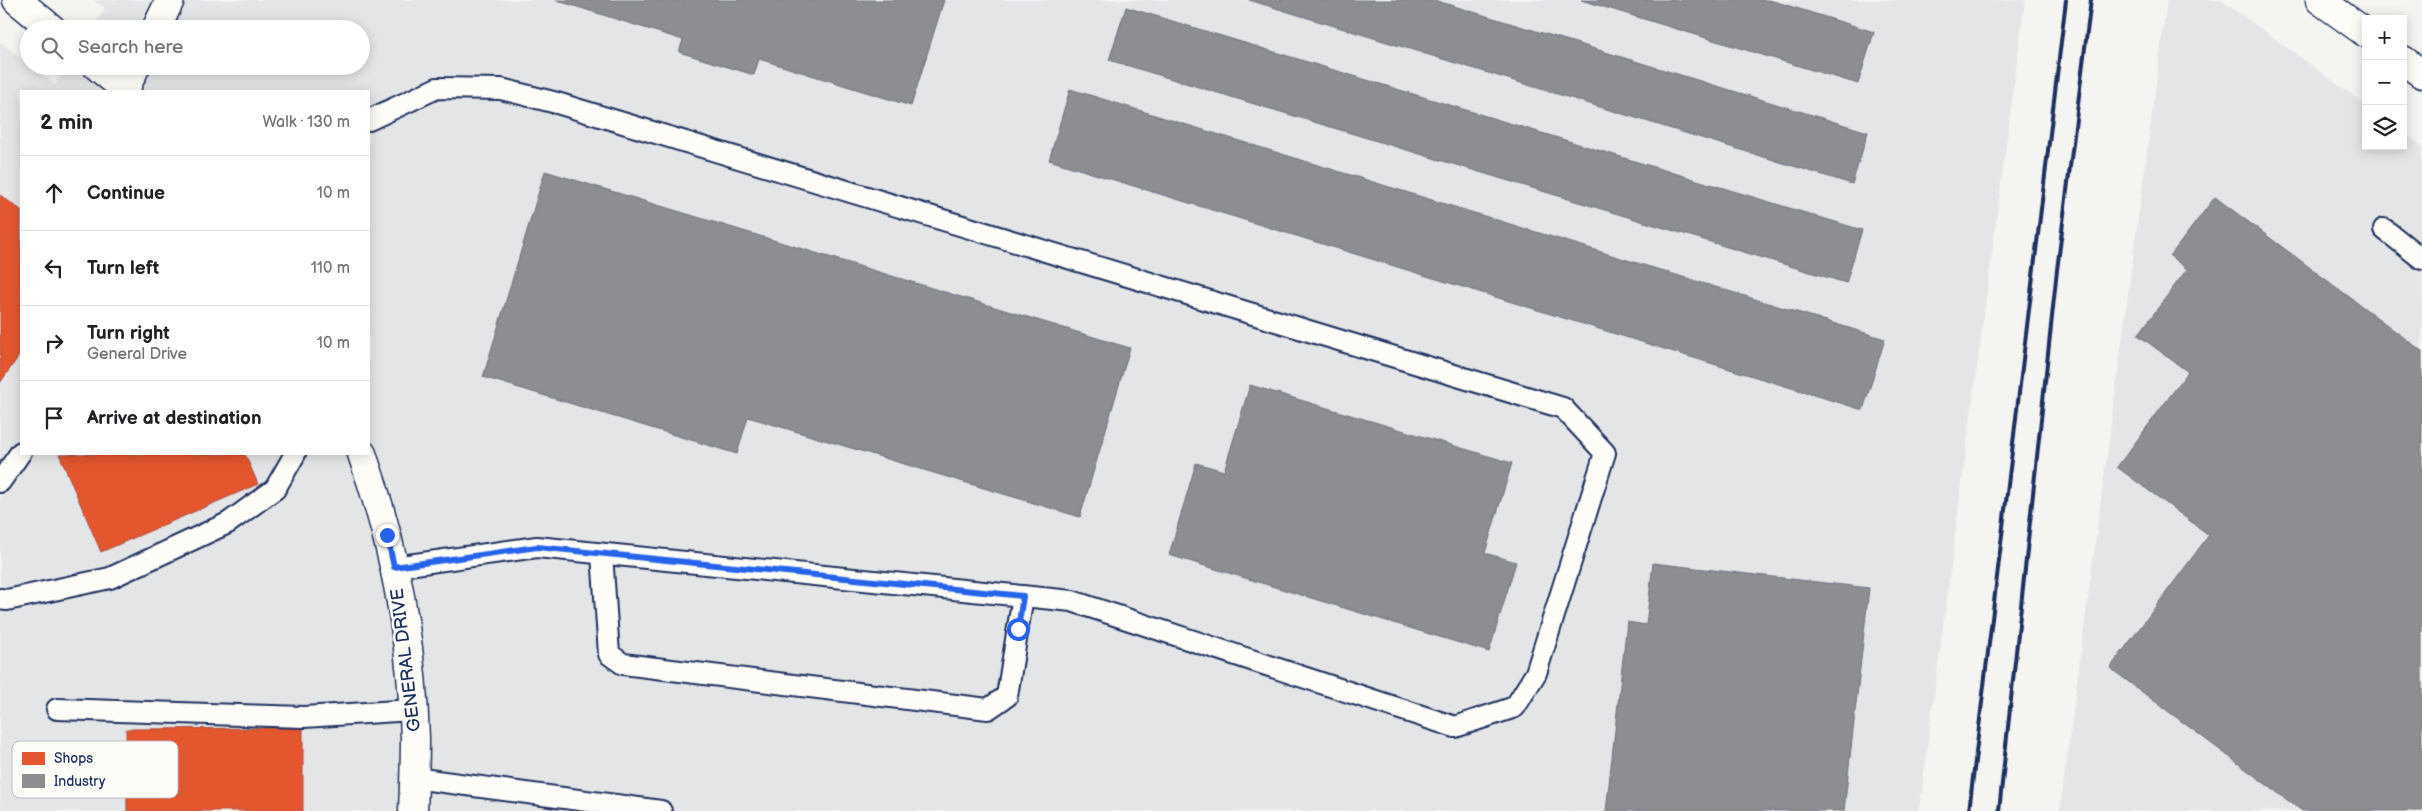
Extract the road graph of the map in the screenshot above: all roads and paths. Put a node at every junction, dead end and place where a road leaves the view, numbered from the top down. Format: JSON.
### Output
{"nodes":[{"id":1,"x":18,"y":0,"type":"edge"},
{"id":2,"x":170,"y":0,"type":"edge"},
{"id":3,"x":2320,"y":0,"type":"edge"},
{"id":4,"x":41,"y":20,"type":"edge"},
{"id":5,"x":160,"y":20,"type":"edge"},
{"id":6,"x":2362,"y":30,"type":"edge"},
{"id":7,"x":2407,"y":63,"type":"edge"},
{"id":8,"x":2422,"y":74,"type":"edge"},
{"id":9,"x":115,"y":75,"type":"edge"},
{"id":10,"x":129,"y":82,"type":"edge"},
{"id":11,"x":370,"y":120,"type":"edge"},
{"id":12,"x":2384,"y":229,"type":"dead end"},
{"id":13,"x":2422,"y":259,"type":"edge"},
{"id":14,"x":20,"y":453,"type":"edge"},
{"id":15,"x":295,"y":455,"type":"edge"},
{"id":16,"x":362,"y":455,"type":"edge"},
{"id":17,"x":0,"y":482,"type":"edge"},
{"id":18,"x":602,"y":554,"type":"junction"},
{"id":19,"x":394,"y":567,"type":"junction"},
{"id":20,"x":1023,"y":596,"type":"junction"},
{"id":21,"x":0,"y":599,"type":"edge"},
{"id":22,"x":57,"y":709,"type":"dead end"},
{"id":23,"x":412,"y":710,"type":"junction"},
{"id":24,"x":414,"y":778,"type":"junction"},
{"id":25,"x":413,"y":811,"type":"edge"},
{"id":26,"x":661,"y":811,"type":"edge"}],
"edges":[{"from":1,"to":4,"type":"street"},
{"from":2,"to":5,"type":"street"},
{"from":3,"to":6,"type":"street"},
{"from":7,"to":8,"type":"street"},
{"from":9,"to":10,"type":"street"},
{"from":11,"to":20,"type":"lane"},
{"from":12,"to":13,"type":"lane"},
{"from":14,"to":17,"type":"lane"},
{"from":15,"to":21,"type":"lane"},
{"from":16,"to":19,"type":"street","name":"GENERAL DRIVE"},
{"from":18,"to":19,"type":"lane"},
{"from":18,"to":20,"type":"lane"},
{"from":18,"to":20,"type":"lane"},
{"from":19,"to":23,"type":"street","name":"GENERAL DRIVE"},
{"from":22,"to":23,"type":"lane"},
{"from":23,"to":24,"type":"street","name":"GENERAL DRIVE"},
{"from":24,"to":25,"type":"street","name":"GENERAL DRIVE"},
{"from":24,"to":26,"type":"lane"}]}
